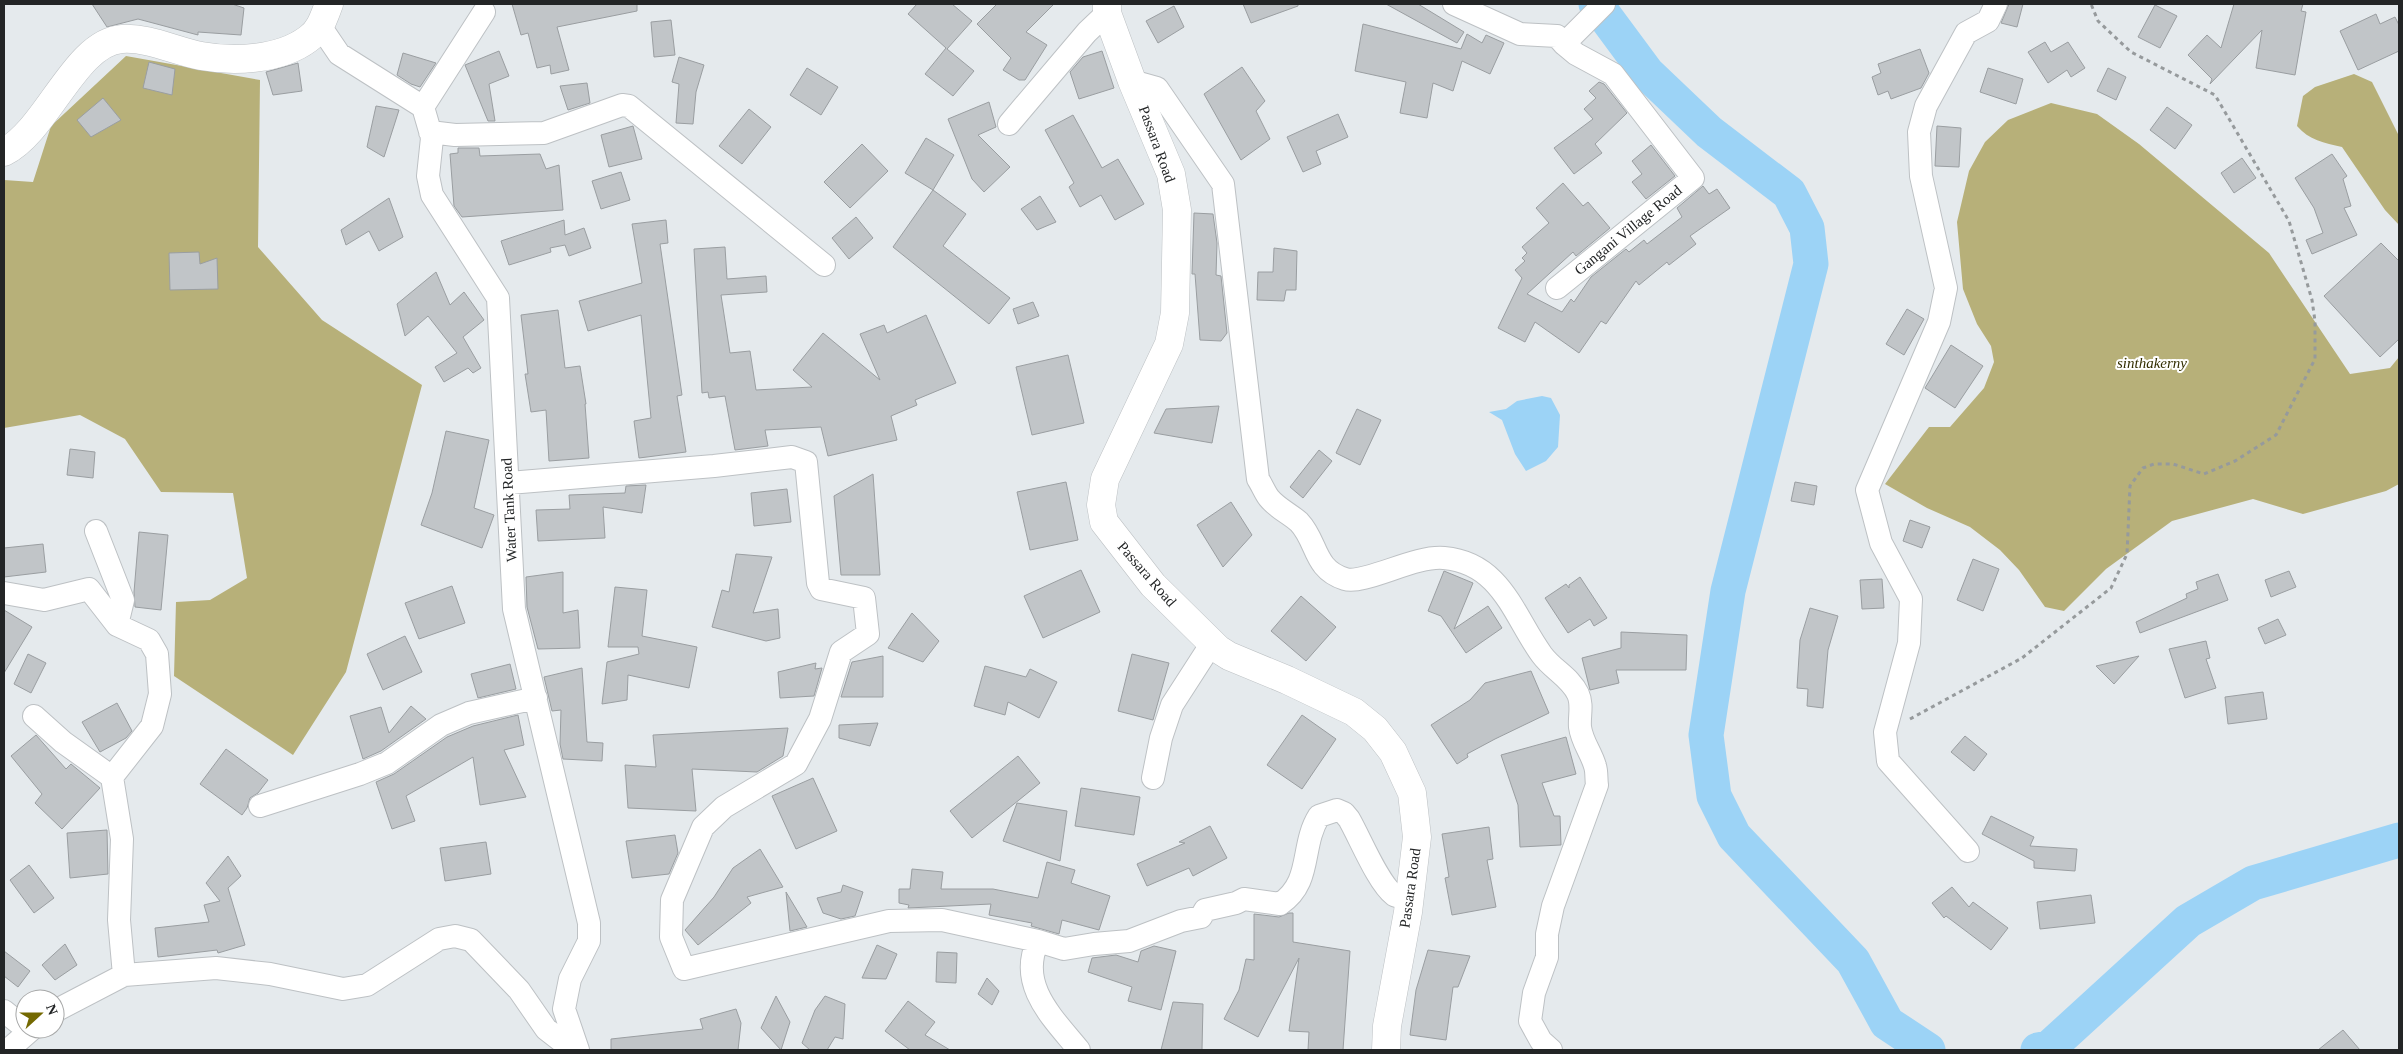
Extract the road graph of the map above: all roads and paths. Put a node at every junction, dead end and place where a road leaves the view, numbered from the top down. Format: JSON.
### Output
{"nodes":[{"id":1,"x":1454,"y":4,"type":"edge"},
{"id":2,"x":1996,"y":4,"type":"edge"},
{"id":3,"x":2091,"y":4,"type":"edge"},
{"id":4,"x":1107,"y":8,"type":"edge"},
{"id":5,"x":1597,"y":11,"type":"edge"},
{"id":6,"x":484,"y":12,"type":"dead end"},
{"id":7,"x":324,"y":15,"type":"edge"},
{"id":8,"x":1564,"y":44,"type":"junction"},
{"id":9,"x":1132,"y":81,"type":"junction"},
{"id":10,"x":423,"y":107,"type":"junction"},
{"id":11,"x":1009,"y":124,"type":"dead end"},
{"id":12,"x":430,"y":132,"type":"junction"},
{"id":13,"x":4,"y":152,"type":"edge"},
{"id":14,"x":824,"y":265,"type":"dead end"},
{"id":15,"x":1557,"y":288,"type":"dead end"},
{"id":16,"x":509,"y":483,"type":"junction"},
{"id":17,"x":96,"y":531,"type":"dead end"},
{"id":18,"x":4,"y":593,"type":"edge"},
{"id":19,"x":117,"y":625,"type":"junction"},
{"id":20,"x":1212,"y":643,"type":"junction"},
{"id":21,"x":536,"y":698,"type":"junction"},
{"id":22,"x":34,"y":716,"type":"dead end"},
{"id":23,"x":1885,"y":732,"type":"junction"},
{"id":24,"x":112,"y":777,"type":"junction"},
{"id":25,"x":1153,"y":778,"type":"dead end"},
{"id":26,"x":260,"y":806,"type":"dead end"},
{"id":27,"x":1968,"y":851,"type":"dead end"},
{"id":28,"x":1410,"y":896,"type":"junction"},
{"id":29,"x":1038,"y":941,"type":"junction"},
{"id":30,"x":124,"y":975,"type":"junction"},
{"id":31,"x":65,"y":1006,"type":"edge"},
{"id":32,"x":4,"y":1011,"type":"edge"},
{"id":33,"x":15,"y":1019,"type":"edge"},
{"id":34,"x":18,"y":1039,"type":"edge"},
{"id":35,"x":8,"y":1050,"type":"edge"},
{"id":36,"x":573,"y":1050,"type":"edge"},
{"id":37,"x":578,"y":1050,"type":"edge"},
{"id":38,"x":1079,"y":1050,"type":"edge"},
{"id":39,"x":1386,"y":1050,"type":"edge"},
{"id":40,"x":1551,"y":1050,"type":"edge"}],
"edges":[{"from":1,"to":8,"type":"street"},
{"from":2,"to":23,"type":"street"},
{"from":3,"to":23,"type":"path"},
{"from":4,"to":9,"type":"main road","name":"Passara Road"},
{"from":4,"to":11,"type":"street"},
{"from":5,"to":8,"type":"street"},
{"from":6,"to":10,"type":"street"},
{"from":7,"to":10,"type":"street"},
{"from":7,"to":13,"type":"main road"},
{"from":8,"to":15,"type":"street","name":"Gangani Village Road"},
{"from":9,"to":20,"type":"main road","name":"Passara Road"},
{"from":9,"to":40,"type":"street"},
{"from":10,"to":12,"type":"street","name":"Water Tank Road"},
{"from":12,"to":14,"type":"street"},
{"from":12,"to":16,"type":"street","name":"Water Tank Road"},
{"from":16,"to":21,"type":"street","name":"Water Tank Road"},
{"from":16,"to":29,"type":"street"},
{"from":17,"to":19,"type":"street"},
{"from":18,"to":19,"type":"street"},
{"from":19,"to":24,"type":"street"},
{"from":20,"to":25,"type":"street"},
{"from":20,"to":28,"type":"main road","name":"Passara Road"},
{"from":21,"to":26,"type":"street"},
{"from":21,"to":37,"type":"street","name":"Water Tank Road"},
{"from":22,"to":24,"type":"street"},
{"from":23,"to":27,"type":"street"},
{"from":24,"to":30,"type":"street"},
{"from":28,"to":29,"type":"street"},
{"from":28,"to":39,"type":"main road","name":"Passara Road"},
{"from":29,"to":38,"type":"street"},
{"from":30,"to":31,"type":"street"},
{"from":30,"to":36,"type":"street"},
{"from":32,"to":33,"type":"street"},
{"from":34,"to":35,"type":"street"}]}
